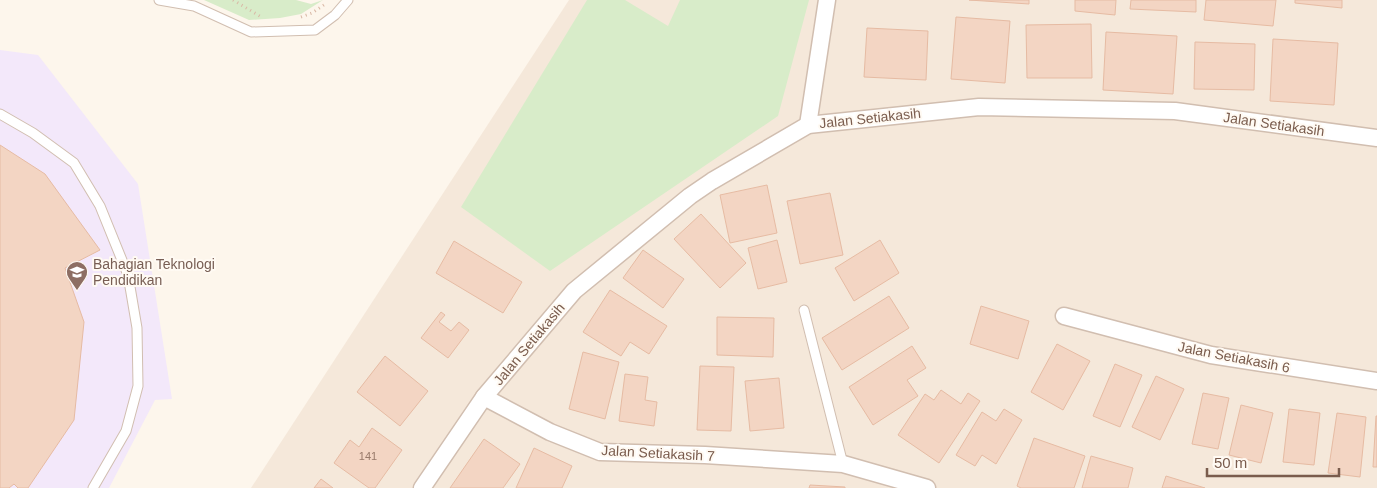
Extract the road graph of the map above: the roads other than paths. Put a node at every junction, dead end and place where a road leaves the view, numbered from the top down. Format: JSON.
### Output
{"nodes":[{"id":1,"x":159,"y":0,"type":"edge"},
{"id":2,"x":348,"y":0,"type":"edge"},
{"id":3,"x":826,"y":0,"type":"edge"},
{"id":4,"x":0,"y":114,"type":"edge"},
{"id":5,"x":808,"y":125,"type":"junction"},
{"id":6,"x":1377,"y":138,"type":"edge"},
{"id":7,"x":804,"y":310,"type":"dead end"},
{"id":8,"x":1064,"y":316,"type":"dead end"},
{"id":9,"x":1377,"y":381,"type":"edge"},
{"id":10,"x":484,"y":397,"type":"junction"},
{"id":11,"x":843,"y":464,"type":"junction"},
{"id":12,"x":93,"y":488,"type":"edge"},
{"id":13,"x":422,"y":488,"type":"edge"},
{"id":14,"x":927,"y":488,"type":"edge"}],
"edges":[{"from":1,"to":2,"type":"lane"},
{"from":3,"to":5,"type":"street"},
{"from":4,"to":12,"type":"lane"},
{"from":5,"to":6,"type":"street","name":"Jalan Setiakasih"},
{"from":5,"to":10,"type":"street","name":"Jalan Setiakasih"},
{"from":7,"to":11,"type":"lane"},
{"from":8,"to":9,"type":"street","name":"Jalan Setiakasih 6"},
{"from":10,"to":11,"type":"street","name":"Jalan Setiakasih 7"},
{"from":10,"to":13,"type":"street","name":"Jalan Setiakasih"},
{"from":11,"to":14,"type":"street","name":"Jalan Setiakasih 7"}]}
